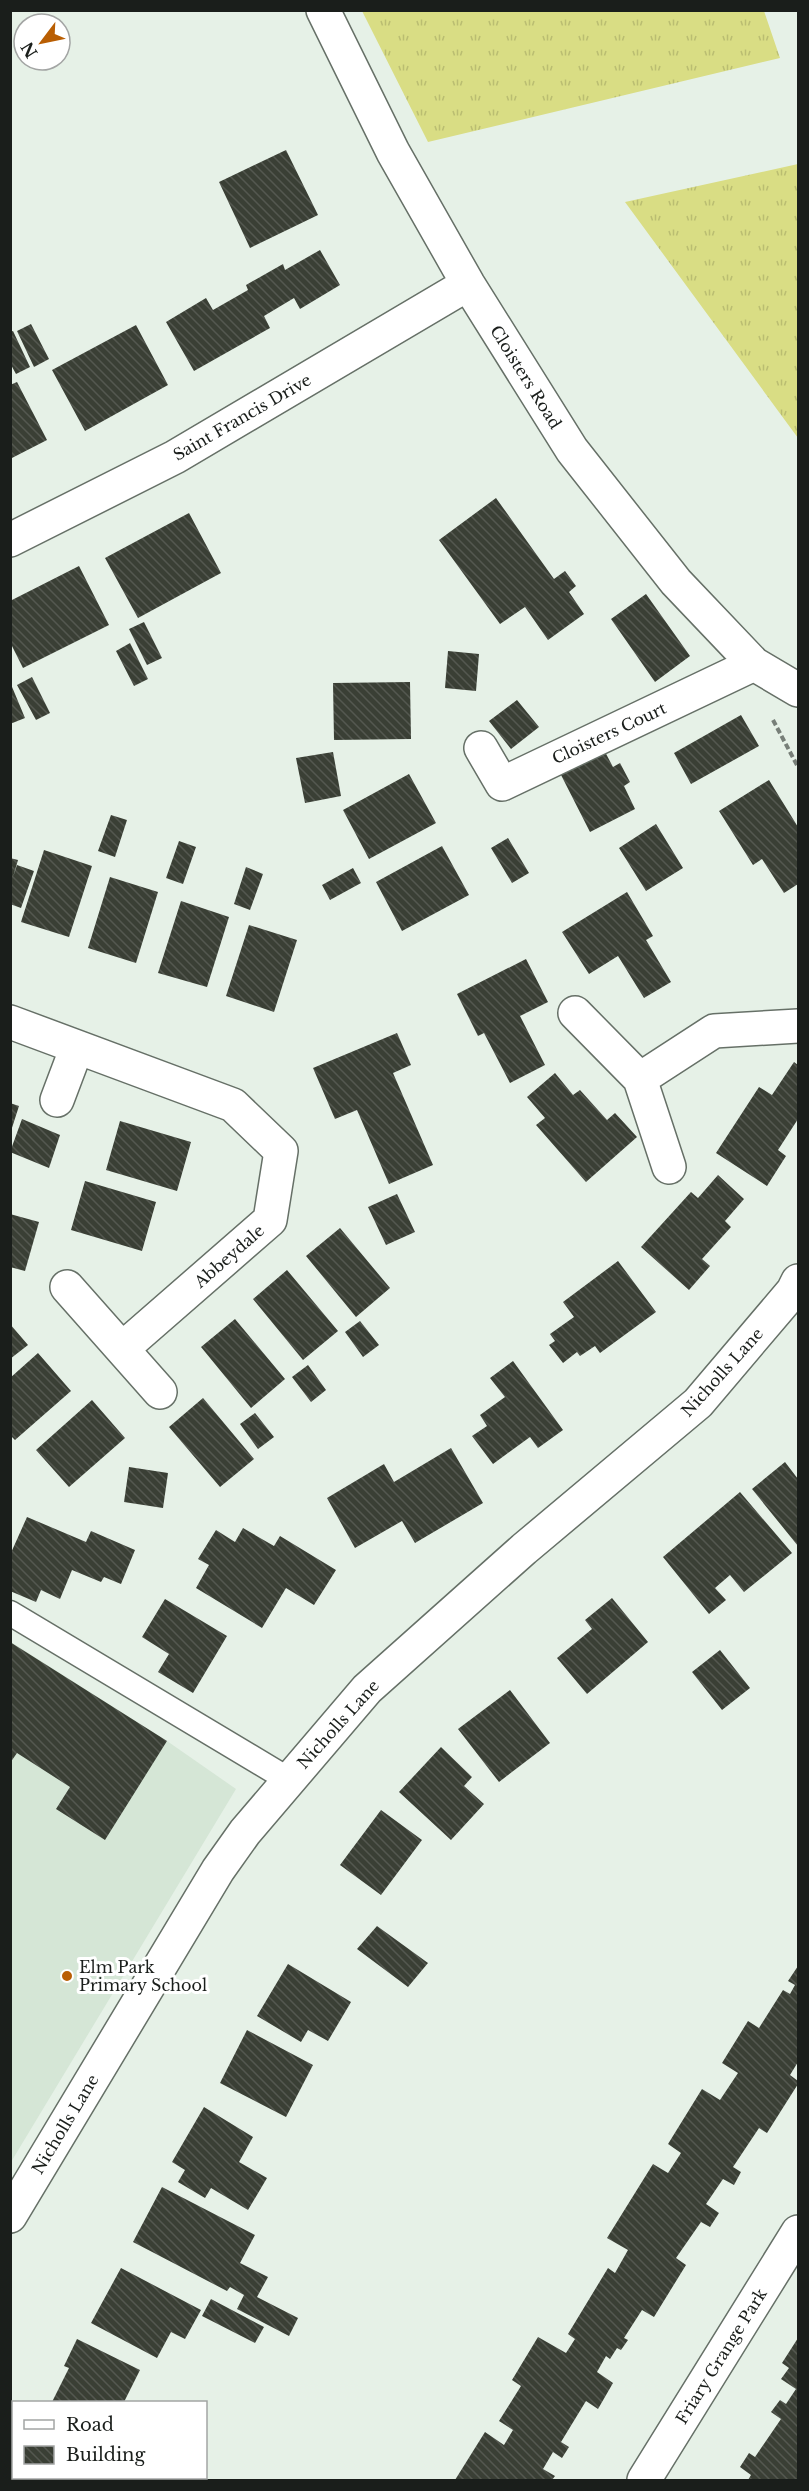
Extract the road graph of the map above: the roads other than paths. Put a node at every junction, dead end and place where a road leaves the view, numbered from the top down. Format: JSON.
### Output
{"nodes":[{"id":1,"x":323,"y":10,"type":"edge"},
{"id":2,"x":468,"y":284,"type":"junction"},
{"id":3,"x":10,"y":540,"type":"edge"},
{"id":4,"x":754,"y":664,"type":"junction"},
{"id":5,"x":798,"y":690,"type":"edge"},
{"id":6,"x":481,"y":748,"type":"dead end"},
{"id":7,"x":575,"y":1013,"type":"dead end"},
{"id":8,"x":10,"y":1022,"type":"edge"},
{"id":9,"x":798,"y":1026,"type":"edge"},
{"id":10,"x":77,"y":1047,"type":"junction"},
{"id":11,"x":640,"y":1079,"type":"junction"},
{"id":12,"x":57,"y":1100,"type":"dead end"},
{"id":13,"x":669,"y":1167,"type":"dead end"},
{"id":14,"x":67,"y":1287,"type":"dead end"},
{"id":15,"x":797,"y":1287,"type":"edge"},
{"id":16,"x":122,"y":1349,"type":"junction"},
{"id":17,"x":160,"y":1392,"type":"dead end"},
{"id":18,"x":10,"y":1613,"type":"edge"},
{"id":19,"x":289,"y":1780,"type":"junction"},
{"id":20,"x":10,"y":2216,"type":"edge"},
{"id":21,"x":798,"y":2232,"type":"edge"},
{"id":22,"x":644,"y":2481,"type":"edge"}],
"edges":[{"from":1,"to":2,"type":"street","name":"Cloisters Road"},
{"from":2,"to":3,"type":"street","name":"Saint Francis Drive"},
{"from":2,"to":4,"type":"street","name":"Cloisters Road"},
{"from":4,"to":5,"type":"street","name":"Cloisters Road"},
{"from":4,"to":6,"type":"street","name":"Cloisters Court"},
{"from":7,"to":11,"type":"street"},
{"from":8,"to":10,"type":"street","name":"Abbeydale"},
{"from":9,"to":11,"type":"street"},
{"from":10,"to":12,"type":"street"},
{"from":10,"to":16,"type":"street","name":"Abbeydale"},
{"from":11,"to":13,"type":"street"},
{"from":14,"to":16,"type":"street"},
{"from":15,"to":19,"type":"street","name":"Nicholls Lane"},
{"from":16,"to":17,"type":"street"},
{"from":18,"to":19,"type":"lane"},
{"from":19,"to":20,"type":"street","name":"Nicholls Lane"},
{"from":21,"to":22,"type":"street","name":"Friary Grange Park"}]}
